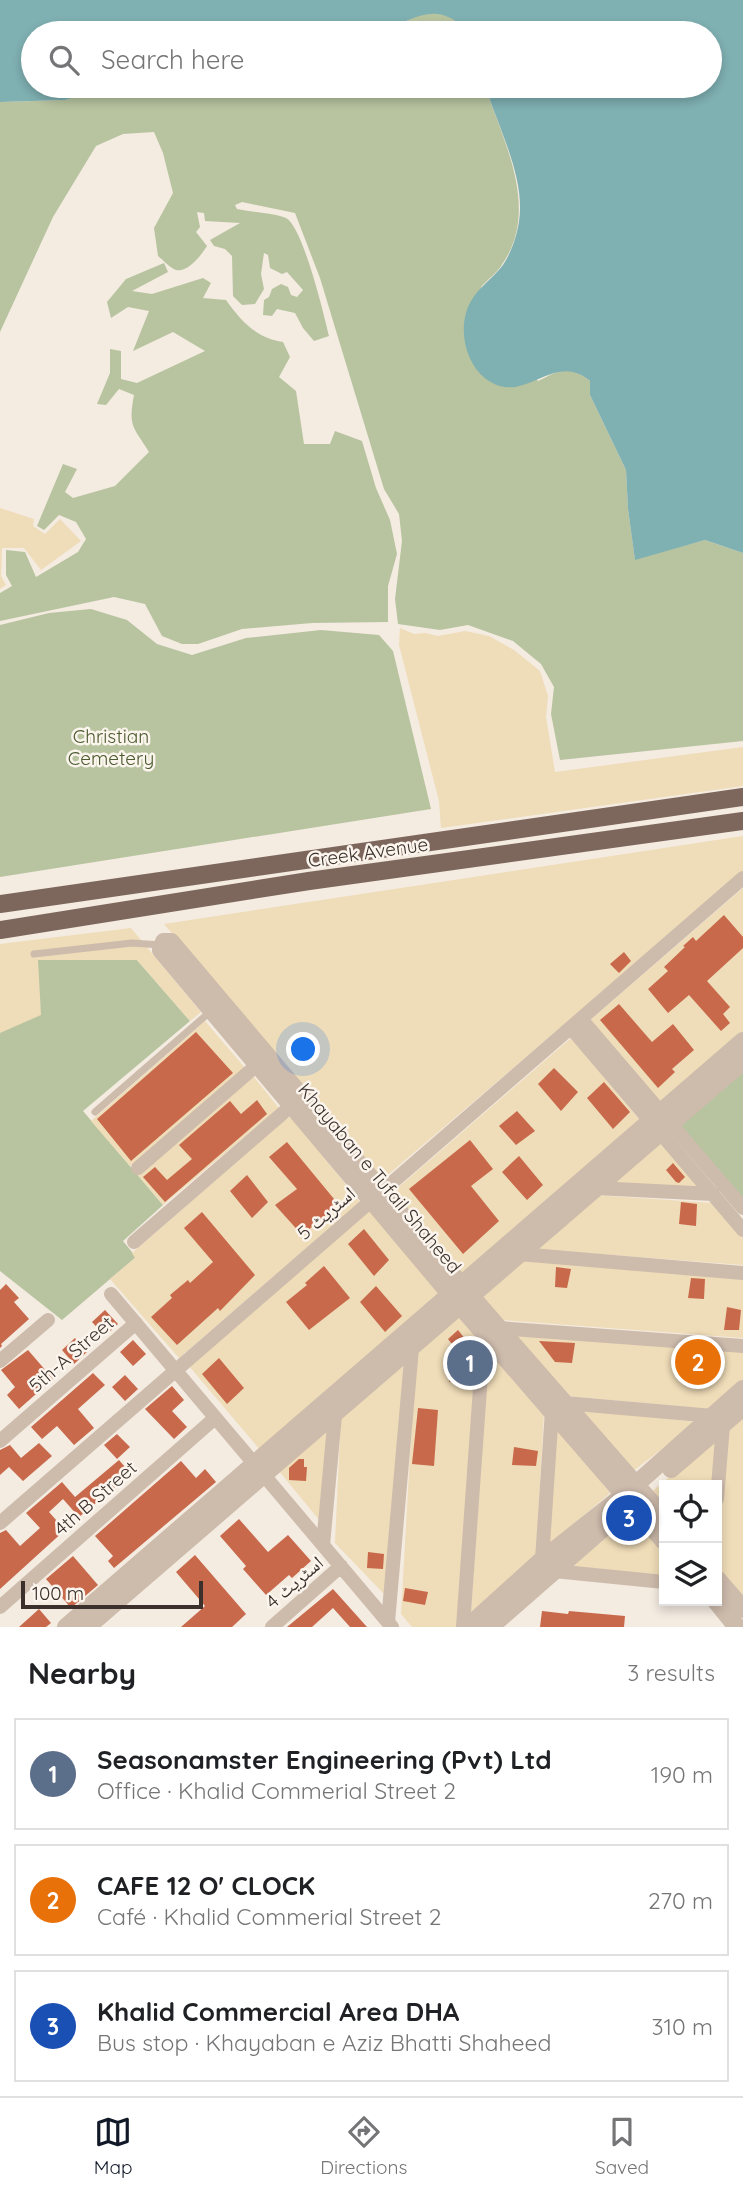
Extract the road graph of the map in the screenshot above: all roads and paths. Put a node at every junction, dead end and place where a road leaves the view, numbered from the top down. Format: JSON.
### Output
{"nodes":[{"id":1,"x":743,"y":797,"type":"edge"},
{"id":2,"x":743,"y":821,"type":"edge"},
{"id":3,"x":743,"y":878,"type":"edge"},
{"id":4,"x":0,"y":904,"type":"edge"},
{"id":5,"x":0,"y":930,"type":"edge"},
{"id":6,"x":161,"y":946,"type":"junction"},
{"id":7,"x":34,"y":954,"type":"dead end"},
{"id":8,"x":211,"y":1011,"type":"junction"},
{"id":9,"x":576,"y":1024,"type":"junction"},
{"id":10,"x":743,"y":1041,"type":"edge"},
{"id":11,"x":743,"y":1061,"type":"edge"},
{"id":12,"x":257,"y":1065,"type":"junction"},
{"id":13,"x":290,"y":1106,"type":"junction"},
{"id":14,"x":95,"y":1112,"type":"dead end"},
{"id":15,"x":660,"y":1123,"type":"junction"},
{"id":16,"x":138,"y":1168,"type":"dead end"},
{"id":17,"x":596,"y":1188,"type":"junction"},
{"id":18,"x":713,"y":1194,"type":"junction"},
{"id":19,"x":376,"y":1195,"type":"junction"},
{"id":20,"x":743,"y":1208,"type":"edge"},
{"id":21,"x":743,"y":1230,"type":"edge"},
{"id":22,"x":134,"y":1241,"type":"dead end"},
{"id":23,"x":519,"y":1254,"type":"junction"},
{"id":24,"x":743,"y":1273,"type":"edge"},
{"id":25,"x":111,"y":1294,"type":"dead end"},
{"id":26,"x":461,"y":1295,"type":"junction"},
{"id":27,"x":48,"y":1320,"type":"dead end"},
{"id":28,"x":136,"y":1323,"type":"junction"},
{"id":29,"x":491,"y":1330,"type":"junction"},
{"id":30,"x":743,"y":1346,"type":"edge"},
{"id":31,"x":412,"y":1348,"type":"junction"},
{"id":32,"x":0,"y":1361,"type":"edge"},
{"id":33,"x":175,"y":1370,"type":"junction"},
{"id":34,"x":743,"y":1389,"type":"edge"},
{"id":35,"x":559,"y":1406,"type":"junction"},
{"id":36,"x":743,"y":1407,"type":"edge"},
{"id":37,"x":335,"y":1415,"type":"junction"},
{"id":38,"x":215,"y":1418,"type":"junction"},
{"id":39,"x":718,"y":1420,"type":"junction"},
{"id":40,"x":0,"y":1441,"type":"edge"},
{"id":41,"x":260,"y":1470,"type":"junction"},
{"id":42,"x":717,"y":1480,"type":"edge"},
{"id":43,"x":634,"y":1494,"type":"junction"},
{"id":44,"x":659,"y":1513,"type":"edge"},
{"id":45,"x":0,"y":1523,"type":"edge"},
{"id":46,"x":659,"y":1533,"type":"edge"},
{"id":47,"x":323,"y":1545,"type":"junction"},
{"id":48,"x":548,"y":1565,"type":"junction"},
{"id":49,"x":341,"y":1566,"type":"junction"},
{"id":50,"x":659,"y":1581,"type":"edge"},
{"id":51,"x":722,"y":1585,"type":"edge"},
{"id":52,"x":0,"y":1606,"type":"edge"},
{"id":53,"x":720,"y":1606,"type":"edge"},
{"id":54,"x":743,"y":1609,"type":"edge"},
{"id":55,"x":390,"y":1625,"type":"edge"},
{"id":56,"x":66,"y":1627,"type":"edge"},
{"id":57,"x":87,"y":1627,"type":"edge"},
{"id":58,"x":272,"y":1627,"type":"edge"},
{"id":59,"x":465,"y":1627,"type":"edge"},
{"id":60,"x":490,"y":1627,"type":"edge"},
{"id":61,"x":737,"y":1627,"type":"edge"}],
"edges":[{"from":1,"to":4,"type":"main road","name":"Creek Avenue"},
{"from":2,"to":5,"type":"main road","name":"Creek Avenue"},
{"from":3,"to":9,"type":"street","name":"اسٹریٹ 5"},
{"from":6,"to":7,"type":"lane"},
{"from":6,"to":8,"type":"street","name":"Khayaban e Tufail Shaheed"},
{"from":6,"to":19,"type":"street","name":"Khayaban e Tufail Shaheed"},
{"from":8,"to":12,"type":"street","name":"Khayaban e Tufail Shaheed"},
{"from":8,"to":14,"type":"lane"},
{"from":9,"to":15,"type":"street"},
{"from":9,"to":19,"type":"street","name":"اسٹریٹ 5"},
{"from":10,"to":15,"type":"street"},
{"from":11,"to":15,"type":"street"},
{"from":12,"to":13,"type":"street","name":"Khayaban e Tufail Shaheed"},
{"from":12,"to":16,"type":"street"},
{"from":13,"to":19,"type":"street","name":"Khayaban e Tufail Shaheed"},
{"from":13,"to":22,"type":"street"},
{"from":15,"to":17,"type":"street"},
{"from":15,"to":18,"type":"street"},
{"from":15,"to":20,"type":"street"},
{"from":15,"to":26,"type":"street"},
{"from":17,"to":18,"type":"street"},
{"from":17,"to":23,"type":"street"},
{"from":18,"to":21,"type":"street"},
{"from":19,"to":26,"type":"street","name":"Khayaban e Tufail Shaheed"},
{"from":19,"to":33,"type":"street","name":"اسٹریٹ 5"},
{"from":23,"to":24,"type":"street"},
{"from":23,"to":26,"type":"street"},
{"from":25,"to":28,"type":"street"},
{"from":26,"to":29,"type":"street","name":"Khayaban e Tufail Shaheed"},
{"from":26,"to":31,"type":"street"},
{"from":26,"to":41,"type":"street"},
{"from":27,"to":32,"type":"street"},
{"from":28,"to":33,"type":"street"},
{"from":28,"to":40,"type":"street","name":"5th-A Street"},
{"from":29,"to":30,"type":"street"},
{"from":29,"to":35,"type":"street","name":"Khayaban e Tufail Shaheed"},
{"from":29,"to":59,"type":"street"},
{"from":31,"to":37,"type":"street"},
{"from":31,"to":55,"type":"street"},
{"from":33,"to":38,"type":"street"},
{"from":33,"to":45,"type":"street","name":"اسٹریٹ 5"},
{"from":34,"to":39,"type":"street"},
{"from":35,"to":39,"type":"street"},
{"from":35,"to":43,"type":"street","name":"Khayaban e Tufail Shaheed"},
{"from":35,"to":48,"type":"street"},
{"from":36,"to":39,"type":"street"},
{"from":37,"to":41,"type":"street"},
{"from":37,"to":47,"type":"street"},
{"from":38,"to":41,"type":"street"},
{"from":38,"to":52,"type":"street","name":"4th B Street"},
{"from":39,"to":42,"type":"street"},
{"from":39,"to":43,"type":"street"},
{"from":41,"to":47,"type":"street"},
{"from":41,"to":56,"type":"street"},
{"from":41,"to":57,"type":"street"},
{"from":43,"to":44,"type":"street","name":"Khayaban e Tufail Shaheed"},
{"from":43,"to":46,"type":"street","name":"Khayaban e Tufail Shaheed"},
{"from":43,"to":48,"type":"street"},
{"from":47,"to":49,"type":"street"},
{"from":48,"to":50,"type":"street"},
{"from":48,"to":59,"type":"street"},
{"from":48,"to":60,"type":"street"},
{"from":49,"to":55,"type":"street"},
{"from":49,"to":58,"type":"street","name":"اسٹریٹ 4"},
{"from":51,"to":54,"type":"street"},
{"from":53,"to":61,"type":"street"}]}
